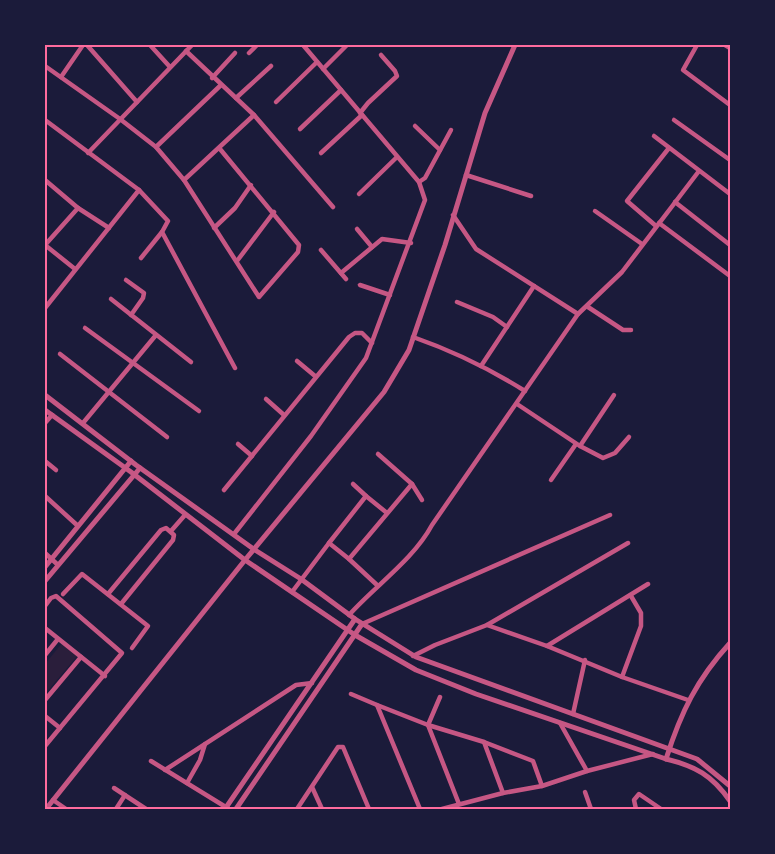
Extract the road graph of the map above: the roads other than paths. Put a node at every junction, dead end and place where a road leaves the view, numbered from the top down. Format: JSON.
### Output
{"nodes":[{"id":1,"x":83,"y":45,"type":"edge"},
{"id":2,"x":87,"y":45,"type":"edge"},
{"id":3,"x":150,"y":45,"type":"edge"},
{"id":4,"x":192,"y":45,"type":"edge"},
{"id":5,"x":257,"y":45,"type":"edge"},
{"id":6,"x":303,"y":45,"type":"edge"},
{"id":7,"x":347,"y":45,"type":"edge"},
{"id":8,"x":515,"y":45,"type":"edge"},
{"id":9,"x":697,"y":45,"type":"edge"},
{"id":10,"x":725,"y":45,"type":"edge"},
{"id":11,"x":730,"y":48,"type":"edge"},
{"id":12,"x":186,"y":51,"type":"junction"},
{"id":13,"x":235,"y":53,"type":"dead end"},
{"id":14,"x":249,"y":53,"type":"dead end"},
{"id":15,"x":381,"y":55,"type":"dead end"},
{"id":16,"x":317,"y":62,"type":"junction"},
{"id":17,"x":45,"y":66,"type":"edge"},
{"id":18,"x":270,"y":66,"type":"dead end"},
{"id":19,"x":170,"y":67,"type":"junction"},
{"id":20,"x":323,"y":69,"type":"junction"},
{"id":21,"x":61,"y":78,"type":"junction"},
{"id":22,"x":212,"y":78,"type":"junction"},
{"id":23,"x":221,"y":85,"type":"junction"},
{"id":24,"x":340,"y":90,"type":"junction"},
{"id":25,"x":236,"y":98,"type":"junction"},
{"id":26,"x":137,"y":102,"type":"junction"},
{"id":27,"x":276,"y":102,"type":"dead end"},
{"id":28,"x":730,"y":105,"type":"edge"},
{"id":29,"x":361,"y":114,"type":"junction"},
{"id":30,"x":254,"y":115,"type":"junction"},
{"id":31,"x":120,"y":119,"type":"junction"},
{"id":32,"x":45,"y":120,"type":"edge"},
{"id":33,"x":674,"y":120,"type":"dead end"},
{"id":34,"x":415,"y":126,"type":"dead end"},
{"id":35,"x":300,"y":129,"type":"dead end"},
{"id":36,"x":451,"y":130,"type":"dead end"},
{"id":37,"x":654,"y":136,"type":"dead end"},
{"id":38,"x":156,"y":147,"type":"junction"},
{"id":39,"x":669,"y":148,"type":"junction"},
{"id":40,"x":220,"y":149,"type":"junction"},
{"id":41,"x":440,"y":150,"type":"junction"},
{"id":42,"x":88,"y":152,"type":"junction"},
{"id":43,"x":321,"y":153,"type":"dead end"},
{"id":44,"x":397,"y":157,"type":"junction"},
{"id":45,"x":730,"y":160,"type":"edge"},
{"id":46,"x":699,"y":171,"type":"junction"},
{"id":47,"x":466,"y":175,"type":"junction"},
{"id":48,"x":45,"y":180,"type":"edge"},
{"id":49,"x":184,"y":180,"type":"junction"},
{"id":50,"x":419,"y":182,"type":"junction"},
{"id":51,"x":252,"y":184,"type":"junction"},
{"id":52,"x":139,"y":190,"type":"junction"},
{"id":53,"x":359,"y":194,"type":"dead end"},
{"id":54,"x":730,"y":194,"type":"edge"},
{"id":55,"x":531,"y":196,"type":"dead end"},
{"id":56,"x":675,"y":202,"type":"junction"},
{"id":57,"x":333,"y":207,"type":"dead end"},
{"id":58,"x":78,"y":208,"type":"junction"},
{"id":59,"x":595,"y":211,"type":"dead end"},
{"id":60,"x":274,"y":212,"type":"junction"},
{"id":61,"x":453,"y":215,"type":"junction"},
{"id":62,"x":657,"y":224,"type":"junction"},
{"id":63,"x":109,"y":228,"type":"junction"},
{"id":64,"x":214,"y":228,"type":"junction"},
{"id":65,"x":357,"y":228,"type":"dead end"},
{"id":66,"x":162,"y":232,"type":"junction"},
{"id":67,"x":411,"y":243,"type":"junction"},
{"id":68,"x":642,"y":244,"type":"junction"},
{"id":69,"x":45,"y":245,"type":"edge"},
{"id":70,"x":730,"y":245,"type":"edge"},
{"id":71,"x":372,"y":247,"type":"junction"},
{"id":72,"x":321,"y":250,"type":"dead end"},
{"id":73,"x":141,"y":258,"type":"dead end"},
{"id":74,"x":237,"y":261,"type":"junction"},
{"id":75,"x":75,"y":268,"type":"junction"},
{"id":76,"x":341,"y":273,"type":"junction"},
{"id":77,"x":730,"y":276,"type":"edge"},
{"id":78,"x":346,"y":279,"type":"dead end"},
{"id":79,"x":126,"y":280,"type":"dead end"},
{"id":80,"x":360,"y":286,"type":"dead end"},
{"id":81,"x":534,"y":286,"type":"junction"},
{"id":82,"x":390,"y":295,"type":"junction"},
{"id":83,"x":111,"y":299,"type":"dead end"},
{"id":84,"x":457,"y":302,"type":"dead end"},
{"id":85,"x":588,"y":307,"type":"junction"},
{"id":86,"x":45,"y":308,"type":"edge"},
{"id":87,"x":578,"y":314,"type":"junction"},
{"id":88,"x":131,"y":315,"type":"junction"},
{"id":89,"x":507,"y":327,"type":"junction"},
{"id":90,"x":85,"y":328,"type":"dead end"},
{"id":91,"x":631,"y":330,"type":"dead end"},
{"id":92,"x":156,"y":335,"type":"junction"},
{"id":93,"x":413,"y":337,"type":"junction"},
{"id":94,"x":372,"y":343,"type":"junction"},
{"id":95,"x":60,"y":354,"type":"dead end"},
{"id":96,"x":297,"y":361,"type":"dead end"},
{"id":97,"x":132,"y":362,"type":"junction"},
{"id":98,"x":191,"y":362,"type":"dead end"},
{"id":99,"x":481,"y":366,"type":"junction"},
{"id":100,"x":236,"y":368,"type":"dead end"},
{"id":101,"x":315,"y":376,"type":"junction"},
{"id":102,"x":108,"y":391,"type":"junction"},
{"id":103,"x":525,"y":391,"type":"junction"},
{"id":104,"x":45,"y":395,"type":"edge"},
{"id":105,"x":614,"y":395,"type":"dead end"},
{"id":106,"x":266,"y":400,"type":"dead end"},
{"id":107,"x":517,"y":404,"type":"junction"},
{"id":108,"x":45,"y":410,"type":"edge"},
{"id":109,"x":199,"y":411,"type":"dead end"},
{"id":110,"x":52,"y":415,"type":"junction"},
{"id":111,"x":284,"y":415,"type":"junction"},
{"id":112,"x":45,"y":423,"type":"edge"},
{"id":113,"x":83,"y":423,"type":"junction"},
{"id":114,"x":167,"y":437,"type":"dead end"},
{"id":115,"x":628,"y":437,"type":"dead end"},
{"id":116,"x":238,"y":444,"type":"dead end"},
{"id":117,"x":578,"y":445,"type":"junction"},
{"id":118,"x":378,"y":454,"type":"dead end"},
{"id":119,"x":252,"y":456,"type":"junction"},
{"id":120,"x":45,"y":461,"type":"edge"},
{"id":121,"x":132,"y":462,"type":"junction"},
{"id":122,"x":140,"y":468,"type":"junction"},
{"id":123,"x":126,"y":469,"type":"junction"},
{"id":124,"x":56,"y":470,"type":"dead end"},
{"id":125,"x":135,"y":475,"type":"junction"},
{"id":126,"x":551,"y":480,"type":"dead end"},
{"id":127,"x":353,"y":484,"type":"dead end"},
{"id":128,"x":412,"y":484,"type":"junction"},
{"id":129,"x":224,"y":490,"type":"dead end"},
{"id":130,"x":45,"y":496,"type":"edge"},
{"id":131,"x":366,"y":496,"type":"junction"},
{"id":132,"x":422,"y":500,"type":"dead end"},
{"id":133,"x":387,"y":513,"type":"junction"},
{"id":134,"x":184,"y":515,"type":"junction"},
{"id":135,"x":610,"y":515,"type":"dead end"},
{"id":136,"x":78,"y":526,"type":"junction"},
{"id":137,"x":171,"y":531,"type":"junction"},
{"id":138,"x":234,"y":534,"type":"junction"},
{"id":139,"x":329,"y":543,"type":"junction"},
{"id":140,"x":628,"y":543,"type":"dead end"},
{"id":141,"x":255,"y":550,"type":"junction"},
{"id":142,"x":45,"y":553,"type":"edge"},
{"id":143,"x":52,"y":559,"type":"junction"},
{"id":144,"x":349,"y":559,"type":"junction"},
{"id":145,"x":245,"y":560,"type":"junction"},
{"id":146,"x":58,"y":565,"type":"junction"},
{"id":147,"x":45,"y":567,"type":"edge"},
{"id":148,"x":301,"y":579,"type":"junction"},
{"id":149,"x":45,"y":581,"type":"edge"},
{"id":150,"x":648,"y":584,"type":"dead end"},
{"id":151,"x":377,"y":585,"type":"junction"},
{"id":152,"x":292,"y":592,"type":"junction"},
{"id":153,"x":64,"y":594,"type":"dead end"},
{"id":154,"x":108,"y":594,"type":"junction"},
{"id":155,"x":631,"y":596,"type":"junction"},
{"id":156,"x":121,"y":604,"type":"junction"},
{"id":157,"x":45,"y":606,"type":"edge"},
{"id":158,"x":349,"y":615,"type":"junction"},
{"id":159,"x":354,"y":619,"type":"junction"},
{"id":160,"x":362,"y":624,"type":"junction"},
{"id":161,"x":487,"y":625,"type":"junction"},
{"id":162,"x":45,"y":628,"type":"edge"},
{"id":163,"x":347,"y":629,"type":"junction"},
{"id":164,"x":355,"y":635,"type":"junction"},
{"id":165,"x":58,"y":639,"type":"junction"},
{"id":166,"x":730,"y":643,"type":"edge"},
{"id":167,"x":547,"y":646,"type":"junction"},
{"id":168,"x":132,"y":648,"type":"dead end"},
{"id":169,"x":45,"y":655,"type":"edge"},
{"id":170,"x":413,"y":656,"type":"junction"},
{"id":171,"x":81,"y":657,"type":"junction"},
{"id":172,"x":585,"y":660,"type":"junction"},
{"id":173,"x":105,"y":676,"type":"junction"},
{"id":174,"x":622,"y":677,"type":"junction"},
{"id":175,"x":312,"y":683,"type":"junction"},
{"id":176,"x":351,"y":694,"type":"dead end"},
{"id":177,"x":440,"y":697,"type":"dead end"},
{"id":178,"x":45,"y":700,"type":"edge"},
{"id":179,"x":688,"y":700,"type":"junction"},
{"id":180,"x":377,"y":705,"type":"junction"},
{"id":181,"x":573,"y":714,"type":"junction"},
{"id":182,"x":45,"y":716,"type":"edge"},
{"id":183,"x":560,"y":723,"type":"junction"},
{"id":184,"x":428,"y":725,"type":"junction"},
{"id":185,"x":60,"y":728,"type":"junction"},
{"id":186,"x":484,"y":742,"type":"junction"},
{"id":187,"x":205,"y":744,"type":"junction"},
{"id":188,"x":45,"y":746,"type":"edge"},
{"id":189,"x":669,"y":748,"type":"junction"},
{"id":190,"x":653,"y":754,"type":"junction"},
{"id":191,"x":666,"y":758,"type":"junction"},
{"id":192,"x":151,"y":761,"type":"dead end"},
{"id":193,"x":165,"y":770,"type":"junction"},
{"id":194,"x":586,"y":771,"type":"junction"},
{"id":195,"x":186,"y":783,"type":"junction"},
{"id":196,"x":542,"y":786,"type":"junction"},
{"id":197,"x":730,"y":786,"type":"edge"},
{"id":198,"x":312,"y":787,"type":"junction"},
{"id":199,"x":114,"y":788,"type":"dead end"},
{"id":200,"x":585,"y":792,"type":"dead end"},
{"id":201,"x":503,"y":793,"type":"junction"},
{"id":202,"x":125,"y":795,"type":"junction"},
{"id":203,"x":53,"y":800,"type":"junction"},
{"id":204,"x":730,"y":801,"type":"edge"},
{"id":205,"x":468,"y":802,"type":"junction"},
{"id":206,"x":459,"y":804,"type":"junction"},
{"id":207,"x":227,"y":808,"type":"edge"},
{"id":208,"x":46,"y":809,"type":"edge"},
{"id":209,"x":66,"y":809,"type":"edge"},
{"id":210,"x":116,"y":809,"type":"edge"},
{"id":211,"x":146,"y":809,"type":"edge"},
{"id":212,"x":236,"y":809,"type":"edge"},
{"id":213,"x":297,"y":809,"type":"edge"},
{"id":214,"x":322,"y":809,"type":"edge"},
{"id":215,"x":369,"y":809,"type":"edge"},
{"id":216,"x":420,"y":809,"type":"edge"},
{"id":217,"x":442,"y":809,"type":"edge"},
{"id":218,"x":470,"y":809,"type":"edge"},
{"id":219,"x":591,"y":809,"type":"edge"},
{"id":220,"x":636,"y":809,"type":"edge"},
{"id":221,"x":661,"y":809,"type":"edge"}],
"edges":[{"from":1,"to":21,"type":"street"},
{"from":2,"to":26,"type":"street"},
{"from":3,"to":19,"type":"street"},
{"from":4,"to":12,"type":"street"},
{"from":5,"to":14,"type":"street"},
{"from":6,"to":16,"type":"street"},
{"from":7,"to":20,"type":"street"},
{"from":8,"to":47,"type":"street"},
{"from":9,"to":28,"type":"street"},
{"from":10,"to":11,"type":"street"},
{"from":12,"to":19,"type":"street"},
{"from":12,"to":22,"type":"street"},
{"from":13,"to":22,"type":"street"},
{"from":15,"to":29,"type":"street"},
{"from":16,"to":20,"type":"street"},
{"from":16,"to":27,"type":"street"},
{"from":17,"to":21,"type":"street"},
{"from":18,"to":25,"type":"street"},
{"from":19,"to":26,"type":"street"},
{"from":20,"to":24,"type":"street"},
{"from":21,"to":31,"type":"street"},
{"from":22,"to":23,"type":"street"},
{"from":23,"to":25,"type":"street"},
{"from":23,"to":38,"type":"street"},
{"from":24,"to":29,"type":"street"},
{"from":24,"to":35,"type":"street"},
{"from":25,"to":30,"type":"street"},
{"from":26,"to":31,"type":"street"},
{"from":29,"to":43,"type":"street"},
{"from":29,"to":44,"type":"street"},
{"from":30,"to":40,"type":"street"},
{"from":30,"to":57,"type":"street"},
{"from":31,"to":38,"type":"street"},
{"from":31,"to":42,"type":"street"},
{"from":32,"to":42,"type":"street"},
{"from":33,"to":45,"type":"street"},
{"from":34,"to":41,"type":"street"},
{"from":36,"to":41,"type":"street"},
{"from":37,"to":39,"type":"street"},
{"from":38,"to":49,"type":"street"},
{"from":39,"to":46,"type":"street"},
{"from":39,"to":62,"type":"street"},
{"from":40,"to":49,"type":"street"},
{"from":40,"to":51,"type":"street"},
{"from":41,"to":50,"type":"street"},
{"from":42,"to":52,"type":"street"},
{"from":44,"to":50,"type":"street"},
{"from":44,"to":53,"type":"street"},
{"from":46,"to":54,"type":"street"},
{"from":46,"to":56,"type":"street"},
{"from":47,"to":55,"type":"street"},
{"from":47,"to":61,"type":"street"},
{"from":48,"to":58,"type":"street"},
{"from":49,"to":64,"type":"street"},
{"from":50,"to":67,"type":"street"},
{"from":51,"to":60,"type":"street"},
{"from":51,"to":64,"type":"street"},
{"from":52,"to":63,"type":"street"},
{"from":52,"to":66,"type":"street"},
{"from":56,"to":62,"type":"street"},
{"from":56,"to":70,"type":"street"},
{"from":58,"to":63,"type":"street"},
{"from":58,"to":69,"type":"street"},
{"from":59,"to":68,"type":"street"},
{"from":60,"to":74,"type":"street"},
{"from":60,"to":74,"type":"street"},
{"from":61,"to":81,"type":"street"},
{"from":61,"to":93,"type":"street"},
{"from":62,"to":68,"type":"street"},
{"from":62,"to":77,"type":"street"},
{"from":63,"to":75,"type":"street"},
{"from":64,"to":74,"type":"street"},
{"from":65,"to":71,"type":"street"},
{"from":66,"to":73,"type":"street"},
{"from":66,"to":100,"type":"street"},
{"from":67,"to":71,"type":"street"},
{"from":67,"to":82,"type":"street"},
{"from":68,"to":85,"type":"street"},
{"from":69,"to":75,"type":"street"},
{"from":71,"to":76,"type":"street"},
{"from":72,"to":76,"type":"street"},
{"from":75,"to":86,"type":"street"},
{"from":76,"to":78,"type":"street"},
{"from":79,"to":88,"type":"street"},
{"from":80,"to":82,"type":"street"},
{"from":81,"to":87,"type":"street"},
{"from":81,"to":89,"type":"street"},
{"from":82,"to":94,"type":"street"},
{"from":83,"to":88,"type":"street"},
{"from":84,"to":89,"type":"street"},
{"from":85,"to":87,"type":"street"},
{"from":85,"to":91,"type":"street"},
{"from":87,"to":103,"type":"street"},
{"from":88,"to":92,"type":"street"},
{"from":89,"to":99,"type":"street"},
{"from":90,"to":97,"type":"street"},
{"from":92,"to":97,"type":"street"},
{"from":92,"to":98,"type":"street"},
{"from":93,"to":99,"type":"street"},
{"from":93,"to":141,"type":"street"},
{"from":94,"to":101,"type":"street"},
{"from":94,"to":138,"type":"street"},
{"from":95,"to":102,"type":"street"},
{"from":96,"to":101,"type":"street"},
{"from":97,"to":102,"type":"street"},
{"from":97,"to":109,"type":"street"},
{"from":99,"to":103,"type":"street"},
{"from":101,"to":111,"type":"street"},
{"from":102,"to":113,"type":"street"},
{"from":102,"to":114,"type":"street"},
{"from":103,"to":107,"type":"street"},
{"from":104,"to":113,"type":"street"},
{"from":105,"to":117,"type":"street"},
{"from":106,"to":111,"type":"street"},
{"from":107,"to":117,"type":"street"},
{"from":107,"to":151,"type":"street"},
{"from":108,"to":110,"type":"street"},
{"from":110,"to":112,"type":"street"},
{"from":110,"to":123,"type":"street"},
{"from":111,"to":119,"type":"street"},
{"from":113,"to":121,"type":"street"},
{"from":115,"to":117,"type":"street"},
{"from":116,"to":119,"type":"street"},
{"from":117,"to":126,"type":"street"},
{"from":118,"to":128,"type":"street"},
{"from":119,"to":129,"type":"street"},
{"from":120,"to":124,"type":"street"},
{"from":121,"to":122,"type":"street"},
{"from":121,"to":123,"type":"street"},
{"from":122,"to":125,"type":"street"},
{"from":122,"to":138,"type":"street"},
{"from":123,"to":125,"type":"street"},
{"from":123,"to":136,"type":"street"},
{"from":125,"to":134,"type":"street"},
{"from":125,"to":146,"type":"street"},
{"from":127,"to":131,"type":"street"},
{"from":128,"to":132,"type":"street"},
{"from":128,"to":133,"type":"street"},
{"from":130,"to":136,"type":"street"},
{"from":131,"to":133,"type":"street"},
{"from":131,"to":139,"type":"street"},
{"from":133,"to":144,"type":"street"},
{"from":134,"to":137,"type":"street"},
{"from":134,"to":145,"type":"street"},
{"from":135,"to":160,"type":"street"},
{"from":136,"to":143,"type":"street"},
{"from":137,"to":154,"type":"street"},
{"from":137,"to":156,"type":"street"},
{"from":138,"to":141,"type":"street"},
{"from":139,"to":144,"type":"street"},
{"from":139,"to":148,"type":"street"},
{"from":140,"to":161,"type":"street"},
{"from":141,"to":145,"type":"street"},
{"from":141,"to":148,"type":"street"},
{"from":142,"to":143,"type":"street"},
{"from":143,"to":146,"type":"street"},
{"from":143,"to":147,"type":"street"},
{"from":144,"to":151,"type":"street"},
{"from":145,"to":152,"type":"street"},
{"from":145,"to":203,"type":"street"},
{"from":146,"to":149,"type":"street"},
{"from":148,"to":152,"type":"street"},
{"from":148,"to":158,"type":"street"},
{"from":150,"to":155,"type":"street"},
{"from":151,"to":158,"type":"street"},
{"from":152,"to":163,"type":"street"},
{"from":153,"to":154,"type":"street"},
{"from":154,"to":156,"type":"street"},
{"from":155,"to":167,"type":"street"},
{"from":155,"to":174,"type":"street"},
{"from":156,"to":168,"type":"street"},
{"from":157,"to":173,"type":"street"},
{"from":158,"to":159,"type":"street"},
{"from":159,"to":160,"type":"street"},
{"from":159,"to":163,"type":"street"},
{"from":160,"to":164,"type":"street"},
{"from":160,"to":170,"type":"street"},
{"from":161,"to":167,"type":"street"},
{"from":161,"to":170,"type":"street"},
{"from":162,"to":165,"type":"street"},
{"from":163,"to":164,"type":"street"},
{"from":163,"to":175,"type":"street"},
{"from":164,"to":183,"type":"street"},
{"from":164,"to":212,"type":"street"},
{"from":165,"to":169,"type":"street"},
{"from":165,"to":171,"type":"street"},
{"from":166,"to":179,"type":"street"},
{"from":167,"to":172,"type":"street"},
{"from":170,"to":181,"type":"street"},
{"from":171,"to":173,"type":"street"},
{"from":171,"to":178,"type":"street"},
{"from":172,"to":174,"type":"street"},
{"from":172,"to":181,"type":"street"},
{"from":173,"to":185,"type":"street"},
{"from":174,"to":179,"type":"street"},
{"from":175,"to":187,"type":"street"},
{"from":175,"to":207,"type":"street"},
{"from":176,"to":180,"type":"street"},
{"from":177,"to":184,"type":"street"},
{"from":179,"to":189,"type":"street"},
{"from":180,"to":184,"type":"street"},
{"from":180,"to":216,"type":"street"},
{"from":181,"to":189,"type":"street"},
{"from":182,"to":185,"type":"street"},
{"from":183,"to":190,"type":"street"},
{"from":183,"to":194,"type":"street"},
{"from":184,"to":186,"type":"street"},
{"from":184,"to":206,"type":"street"},
{"from":185,"to":188,"type":"street"},
{"from":186,"to":196,"type":"street"},
{"from":186,"to":201,"type":"street"},
{"from":187,"to":193,"type":"street"},
{"from":187,"to":195,"type":"street"},
{"from":189,"to":191,"type":"street"},
{"from":189,"to":197,"type":"street"},
{"from":190,"to":191,"type":"street"},
{"from":190,"to":194,"type":"street"},
{"from":191,"to":204,"type":"street"},
{"from":192,"to":193,"type":"street"},
{"from":193,"to":195,"type":"street"},
{"from":194,"to":196,"type":"street"},
{"from":195,"to":207,"type":"street"},
{"from":196,"to":201,"type":"street"},
{"from":198,"to":213,"type":"street"},
{"from":198,"to":214,"type":"street"},
{"from":198,"to":215,"type":"street"},
{"from":199,"to":202,"type":"street"},
{"from":200,"to":219,"type":"street"},
{"from":201,"to":205,"type":"street"},
{"from":202,"to":210,"type":"street"},
{"from":202,"to":211,"type":"street"},
{"from":203,"to":208,"type":"street"},
{"from":203,"to":209,"type":"street"},
{"from":205,"to":206,"type":"street"},
{"from":205,"to":218,"type":"street"},
{"from":206,"to":217,"type":"street"},
{"from":220,"to":221,"type":"street"}]}
